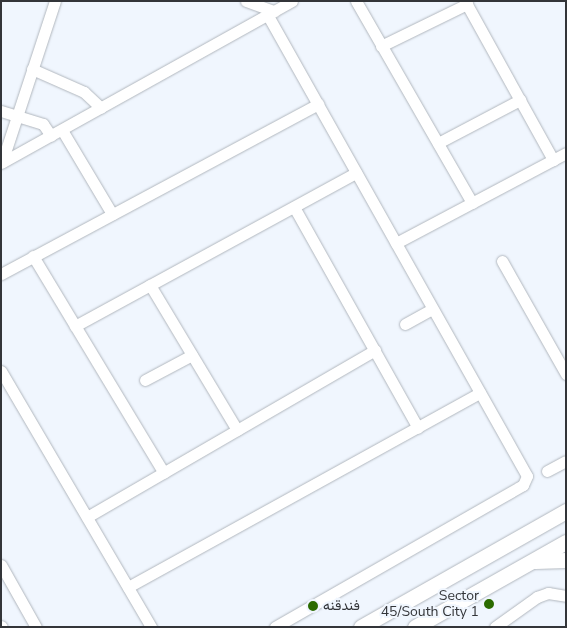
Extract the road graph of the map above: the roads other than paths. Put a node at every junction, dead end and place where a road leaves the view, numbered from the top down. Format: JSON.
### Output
{"nodes":[{"id":1,"x":55,"y":1,"type":"edge"},
{"id":2,"x":246,"y":1,"type":"edge"},
{"id":3,"x":292,"y":1,"type":"edge"},
{"id":4,"x":356,"y":1,"type":"edge"},
{"id":5,"x":466,"y":3,"type":"edge"},
{"id":6,"x":270,"y":13,"type":"junction"},
{"id":7,"x":381,"y":46,"type":"junction"},
{"id":8,"x":32,"y":69,"type":"junction"},
{"id":9,"x":520,"y":100,"type":"junction"},
{"id":10,"x":318,"y":104,"type":"junction"},
{"id":11,"x":101,"y":108,"type":"junction"},
{"id":12,"x":1,"y":111,"type":"edge"},
{"id":13,"x":16,"y":116,"type":"junction"},
{"id":14,"x":62,"y":130,"type":"junction"},
{"id":15,"x":52,"y":136,"type":"junction"},
{"id":16,"x":438,"y":143,"type":"junction"},
{"id":17,"x":566,"y":153,"type":"edge"},
{"id":18,"x":553,"y":160,"type":"junction"},
{"id":19,"x":2,"y":163,"type":"edge"},
{"id":20,"x":356,"y":173,"type":"junction"},
{"id":21,"x":472,"y":203,"type":"junction"},
{"id":22,"x":294,"y":207,"type":"junction"},
{"id":23,"x":112,"y":214,"type":"junction"},
{"id":24,"x":396,"y":243,"type":"junction"},
{"id":25,"x":33,"y":256,"type":"junction"},
{"id":26,"x":502,"y":261,"type":"dead end"},
{"id":27,"x":1,"y":274,"type":"edge"},
{"id":28,"x":150,"y":285,"type":"junction"},
{"id":29,"x":432,"y":309,"type":"junction"},
{"id":30,"x":405,"y":324,"type":"dead end"},
{"id":31,"x":75,"y":326,"type":"junction"},
{"id":32,"x":375,"y":350,"type":"junction"},
{"id":33,"x":192,"y":355,"type":"junction"},
{"id":34,"x":1,"y":371,"type":"edge"},
{"id":35,"x":566,"y":374,"type":"edge"},
{"id":36,"x":145,"y":380,"type":"dead end"},
{"id":37,"x":480,"y":393,"type":"junction"},
{"id":38,"x":418,"y":428,"type":"junction"},
{"id":39,"x":237,"y":430,"type":"junction"},
{"id":40,"x":566,"y":460,"type":"edge"},
{"id":41,"x":547,"y":471,"type":"dead end"},
{"id":42,"x":164,"y":472,"type":"junction"},
{"id":43,"x":566,"y":512,"type":"edge"},
{"id":44,"x":87,"y":517,"type":"junction"},
{"id":45,"x":566,"y":542,"type":"edge"},
{"id":46,"x":533,"y":560,"type":"junction"},
{"id":47,"x":566,"y":560,"type":"edge"},
{"id":48,"x":1,"y":565,"type":"edge"},
{"id":49,"x":128,"y":586,"type":"junction"},
{"id":50,"x":566,"y":596,"type":"edge"},
{"id":51,"x":502,"y":625,"type":"edge"},
{"id":52,"x":36,"y":627,"type":"edge"},
{"id":53,"x":151,"y":627,"type":"edge"},
{"id":54,"x":274,"y":627,"type":"edge"},
{"id":55,"x":361,"y":627,"type":"edge"},
{"id":56,"x":415,"y":627,"type":"edge"}],
"edges":[{"from":1,"to":8,"type":"street"},
{"from":2,"to":6,"type":"street"},
{"from":3,"to":6,"type":"street"},
{"from":4,"to":7,"type":"street"},
{"from":5,"to":7,"type":"street"},
{"from":5,"to":9,"type":"street"},
{"from":6,"to":10,"type":"street"},
{"from":6,"to":11,"type":"street"},
{"from":7,"to":16,"type":"street"},
{"from":8,"to":11,"type":"street"},
{"from":8,"to":13,"type":"street"},
{"from":9,"to":16,"type":"street"},
{"from":9,"to":18,"type":"street"},
{"from":10,"to":20,"type":"street"},
{"from":10,"to":23,"type":"street"},
{"from":11,"to":14,"type":"street"},
{"from":12,"to":13,"type":"street"},
{"from":13,"to":15,"type":"street"},
{"from":13,"to":19,"type":"street"},
{"from":14,"to":15,"type":"street"},
{"from":14,"to":23,"type":"street"},
{"from":15,"to":19,"type":"street"},
{"from":16,"to":21,"type":"street"},
{"from":17,"to":18,"type":"street"},
{"from":18,"to":21,"type":"street"},
{"from":20,"to":22,"type":"street"},
{"from":20,"to":24,"type":"street"},
{"from":21,"to":24,"type":"street"},
{"from":22,"to":28,"type":"street"},
{"from":22,"to":32,"type":"street"},
{"from":23,"to":25,"type":"street"},
{"from":24,"to":29,"type":"street"},
{"from":25,"to":27,"type":"street"},
{"from":25,"to":31,"type":"street"},
{"from":26,"to":35,"type":"street"},
{"from":28,"to":31,"type":"street"},
{"from":28,"to":33,"type":"street"},
{"from":29,"to":30,"type":"street"},
{"from":29,"to":37,"type":"street"},
{"from":31,"to":42,"type":"street"},
{"from":32,"to":38,"type":"street"},
{"from":32,"to":39,"type":"street"},
{"from":33,"to":36,"type":"street"},
{"from":33,"to":39,"type":"street"},
{"from":34,"to":44,"type":"street"},
{"from":37,"to":38,"type":"street"},
{"from":37,"to":54,"type":"street"},
{"from":38,"to":49,"type":"street"},
{"from":39,"to":42,"type":"street"},
{"from":40,"to":41,"type":"street"},
{"from":42,"to":44,"type":"street"},
{"from":43,"to":55,"type":"main road"},
{"from":44,"to":49,"type":"street"},
{"from":45,"to":46,"type":"main road"},
{"from":46,"to":47,"type":"main road"},
{"from":46,"to":56,"type":"main road"},
{"from":48,"to":52,"type":"street"},
{"from":49,"to":53,"type":"street"},
{"from":50,"to":51,"type":"street"}]}
